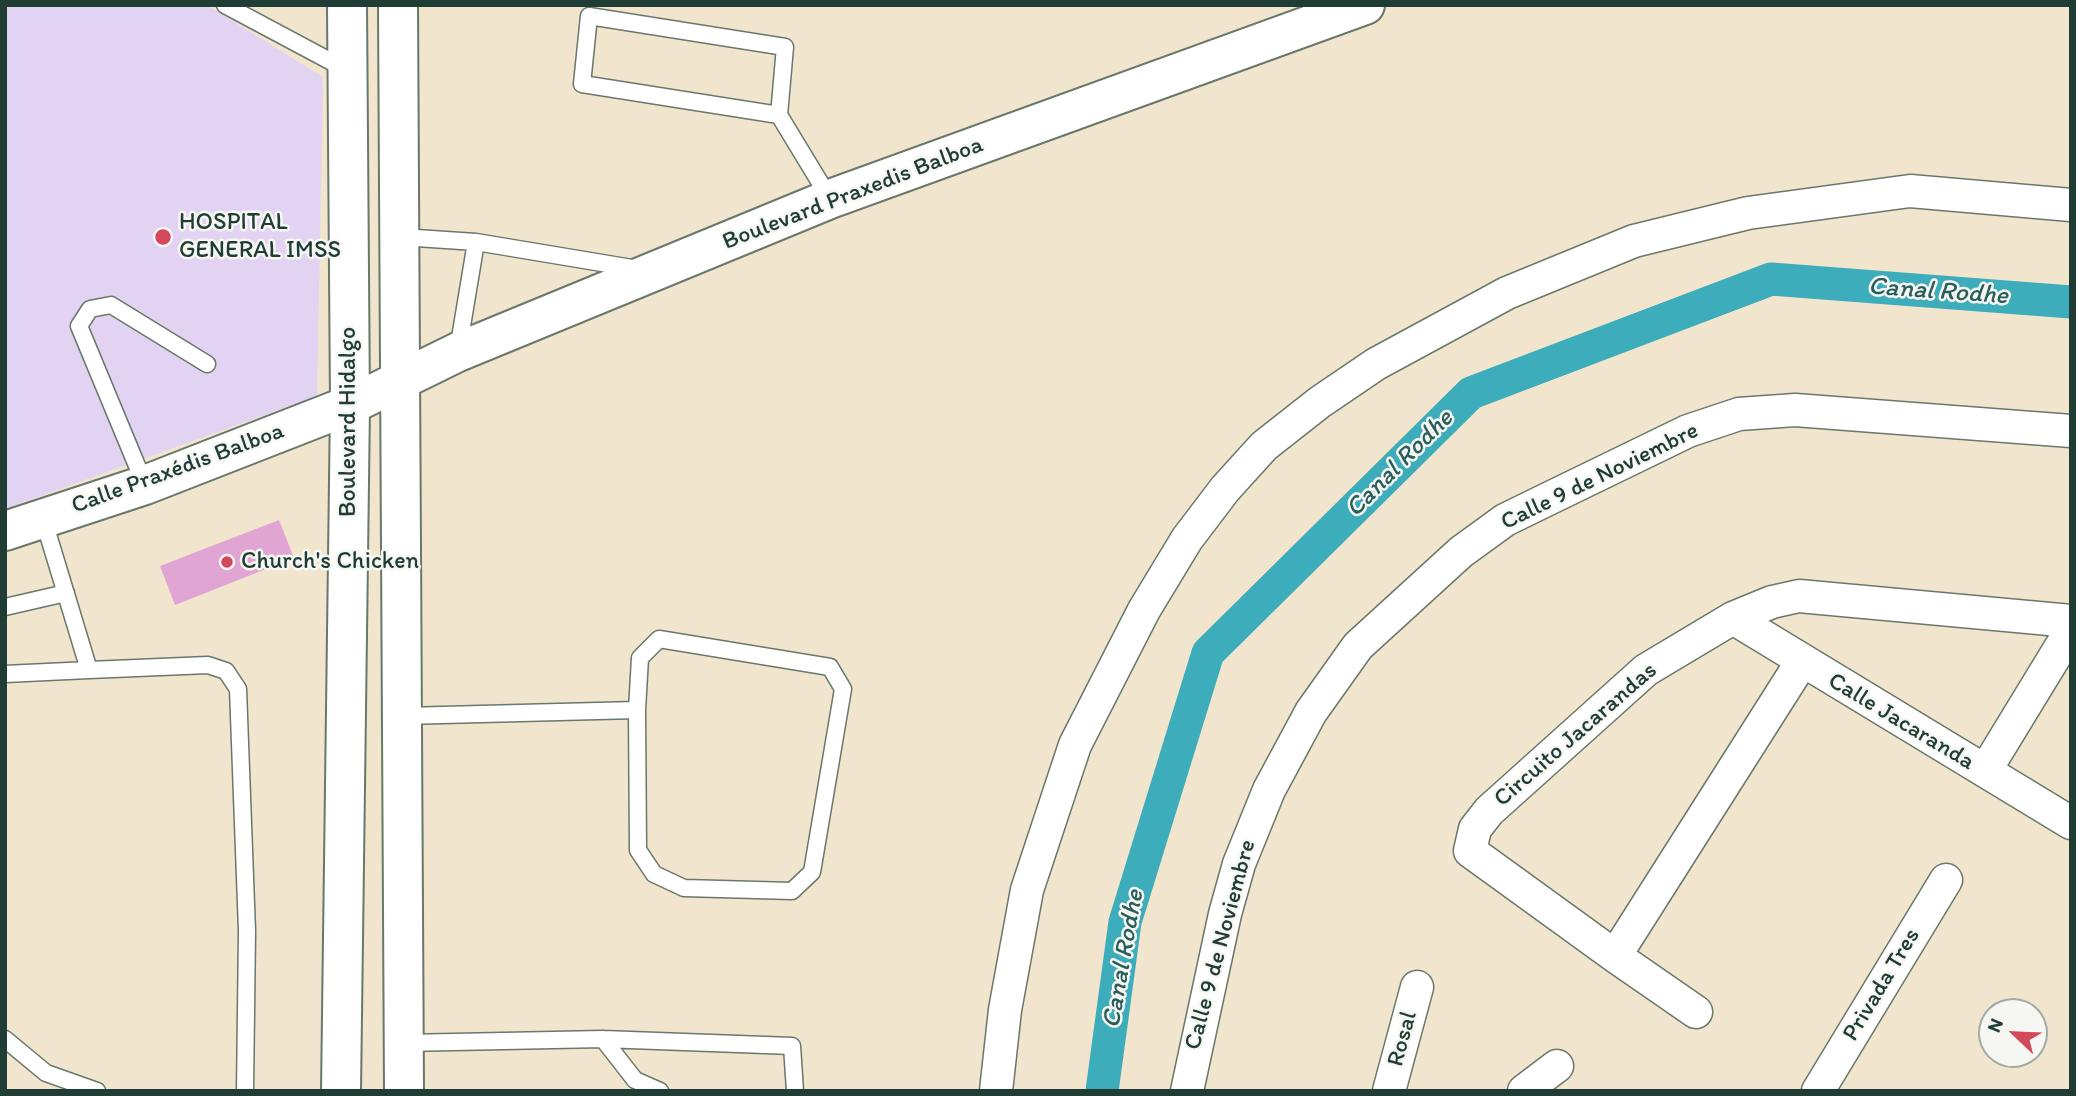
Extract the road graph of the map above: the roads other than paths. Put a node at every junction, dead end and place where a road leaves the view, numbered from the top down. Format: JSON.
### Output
{"nodes":[{"id":1,"x":225,"y":5,"type":"edge"},
{"id":2,"x":347,"y":5,"type":"edge"},
{"id":3,"x":398,"y":5,"type":"edge"},
{"id":4,"x":1365,"y":5,"type":"edge"},
{"id":5,"x":348,"y":71,"type":"junction"},
{"id":6,"x":779,"y":115,"type":"junction"},
{"id":7,"x":830,"y":199,"type":"junction"},
{"id":8,"x":2071,"y":205,"type":"edge"},
{"id":9,"x":401,"y":237,"type":"junction"},
{"id":10,"x":477,"y":242,"type":"junction"},
{"id":11,"x":653,"y":271,"type":"junction"},
{"id":12,"x":458,"y":352,"type":"junction"},
{"id":13,"x":207,"y":364,"type":"dead end"},
{"id":14,"x":402,"y":377,"type":"junction"},
{"id":15,"x":350,"y":405,"type":"junction"},
{"id":16,"x":2071,"y":431,"type":"edge"},
{"id":17,"x":145,"y":485,"type":"junction"},
{"id":18,"x":43,"y":518,"type":"junction"},
{"id":19,"x":5,"y":531,"type":"edge"},
{"id":20,"x":66,"y":593,"type":"junction"},
{"id":21,"x":5,"y":607,"type":"edge"},
{"id":22,"x":1733,"y":618,"type":"junction"},
{"id":23,"x":2071,"y":621,"type":"edge"},
{"id":24,"x":2071,"y":630,"type":"edge"},
{"id":25,"x":1801,"y":663,"type":"junction"},
{"id":26,"x":89,"y":670,"type":"junction"},
{"id":27,"x":5,"y":674,"type":"edge"},
{"id":28,"x":637,"y":710,"type":"junction"},
{"id":29,"x":403,"y":716,"type":"junction"},
{"id":30,"x":1985,"y":771,"type":"junction"},
{"id":31,"x":2071,"y":824,"type":"edge"},
{"id":32,"x":1946,"y":880,"type":"dead end"},
{"id":33,"x":1615,"y":956,"type":"junction"},
{"id":34,"x":1417,"y":987,"type":"dead end"},
{"id":35,"x":1696,"y":1012,"type":"dead end"},
{"id":36,"x":5,"y":1039,"type":"edge"},
{"id":37,"x":603,"y":1039,"type":"junction"},
{"id":38,"x":404,"y":1043,"type":"junction"},
{"id":39,"x":1557,"y":1066,"type":"dead end"},
{"id":40,"x":97,"y":1091,"type":"edge"},
{"id":41,"x":245,"y":1091,"type":"edge"},
{"id":42,"x":341,"y":1091,"type":"edge"},
{"id":43,"x":404,"y":1091,"type":"edge"},
{"id":44,"x":660,"y":1091,"type":"edge"},
{"id":45,"x":794,"y":1091,"type":"edge"},
{"id":46,"x":996,"y":1091,"type":"edge"},
{"id":47,"x":1186,"y":1091,"type":"edge"},
{"id":48,"x":1389,"y":1091,"type":"edge"},
{"id":49,"x":1524,"y":1091,"type":"edge"},
{"id":50,"x":1818,"y":1091,"type":"edge"}],
"edges":[{"from":1,"to":5,"type":"lane"},
{"from":2,"to":5,"type":"main road","name":"Boulevard Hidalgo"},
{"from":3,"to":9,"type":"main road"},
{"from":4,"to":7,"type":"main road","name":"Boulevard Praxedis Balboa"},
{"from":5,"to":15,"type":"main road","name":"Boulevard Hidalgo"},
{"from":6,"to":6,"type":"lane"},
{"from":6,"to":7,"type":"lane"},
{"from":7,"to":11,"type":"main road","name":"Boulevard Praxedis Balboa"},
{"from":8,"to":46,"type":"street"},
{"from":9,"to":10,"type":"lane"},
{"from":9,"to":14,"type":"main road"},
{"from":10,"to":11,"type":"lane"},
{"from":10,"to":12,"type":"lane"},
{"from":11,"to":12,"type":"main road","name":"Boulevard Praxedis Balboa"},
{"from":12,"to":14,"type":"main road","name":"Boulevard Praxedis Balboa"},
{"from":13,"to":17,"type":"lane"},
{"from":14,"to":15,"type":"main road","name":"Boulevard Praxedis Balboa"},
{"from":14,"to":29,"type":"main road"},
{"from":15,"to":17,"type":"main road","name":"Calle Praxédis Balboa"},
{"from":15,"to":42,"type":"main road","name":"Boulevard Hidalgo"},
{"from":16,"to":47,"type":"street","name":"Calle 9 de Noviembre"},
{"from":17,"to":18,"type":"main road","name":"Calle Praxédis Balboa"},
{"from":18,"to":19,"type":"main road","name":"Calle Praxédis Balboa"},
{"from":18,"to":20,"type":"lane"},
{"from":20,"to":21,"type":"lane"},
{"from":20,"to":26,"type":"lane"},
{"from":22,"to":23,"type":"street","name":"Circuito Jacarandas"},
{"from":22,"to":25,"type":"street","name":"Calle Jacaranda"},
{"from":22,"to":33,"type":"street","name":"Circuito Jacarandas"},
{"from":24,"to":30,"type":"street"},
{"from":25,"to":30,"type":"street","name":"Calle Jacaranda"},
{"from":25,"to":33,"type":"street"},
{"from":26,"to":27,"type":"lane"},
{"from":26,"to":41,"type":"lane"},
{"from":28,"to":28,"type":"lane"},
{"from":28,"to":29,"type":"lane"},
{"from":29,"to":38,"type":"main road"},
{"from":30,"to":31,"type":"street","name":"Calle Jacaranda"},
{"from":32,"to":50,"type":"street","name":"Privada Tres"},
{"from":33,"to":35,"type":"street"},
{"from":34,"to":48,"type":"street","name":"Rosal"},
{"from":36,"to":40,"type":"lane"},
{"from":37,"to":38,"type":"lane"},
{"from":37,"to":44,"type":"lane"},
{"from":37,"to":45,"type":"lane"},
{"from":38,"to":43,"type":"main road"},
{"from":39,"to":49,"type":"street"}]}
